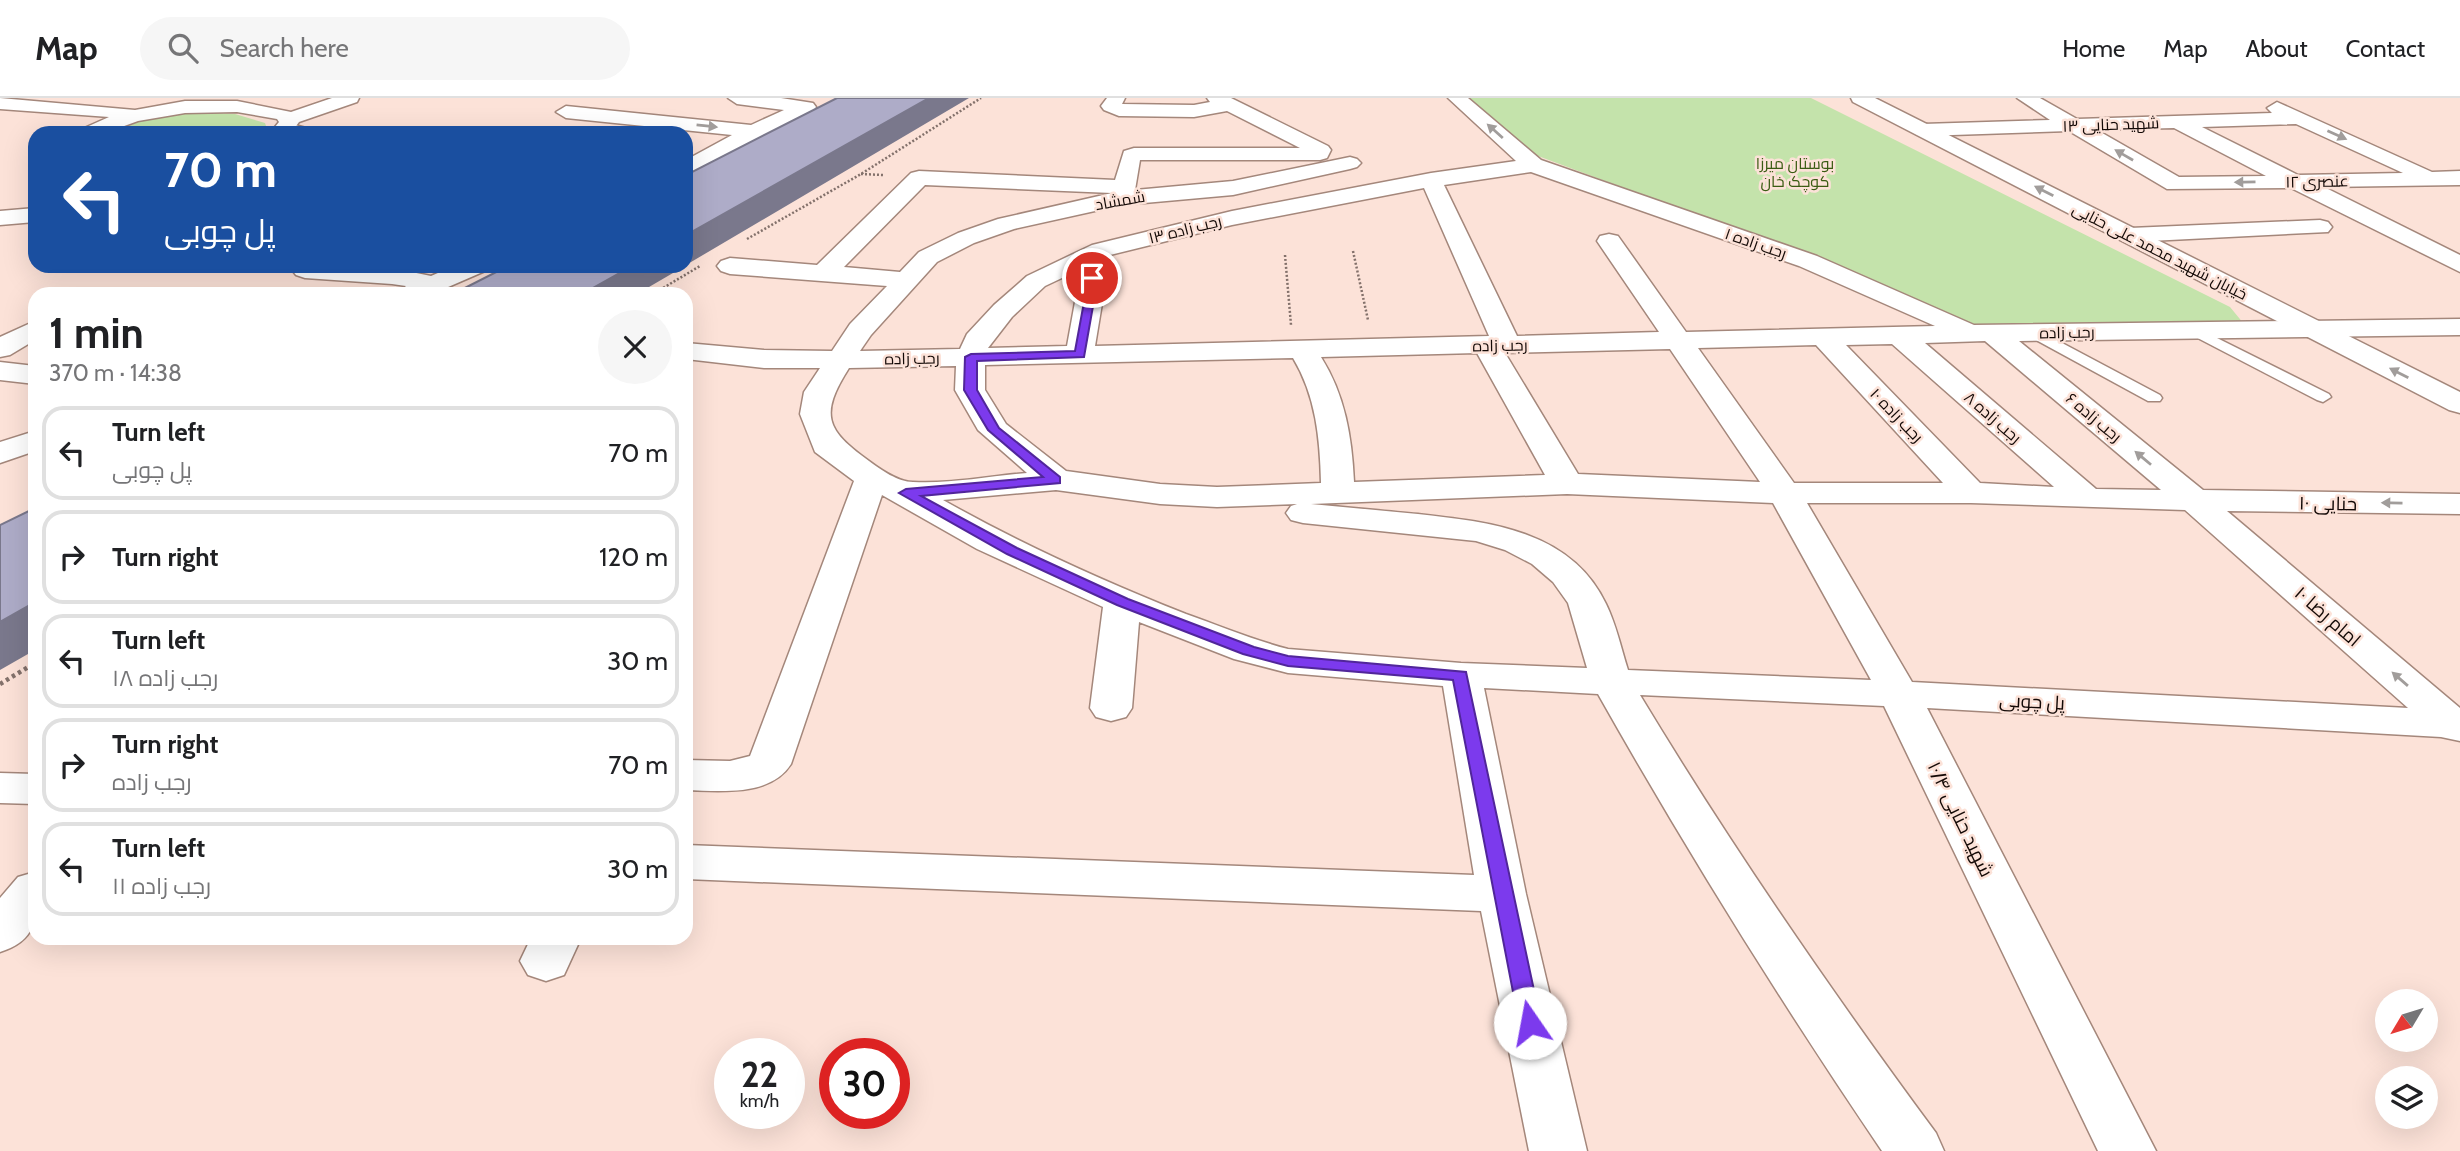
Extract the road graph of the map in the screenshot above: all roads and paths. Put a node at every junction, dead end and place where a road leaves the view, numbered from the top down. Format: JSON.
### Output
{"nodes":[{"id":1,"x":312,"y":98,"type":"edge"},
{"id":2,"x":350,"y":98,"type":"edge"},
{"id":3,"x":584,"y":98,"type":"edge"},
{"id":4,"x":737,"y":98,"type":"edge"},
{"id":5,"x":981,"y":98,"type":"edge"},
{"id":6,"x":1116,"y":98,"type":"edge"},
{"id":7,"x":1457,"y":98,"type":"edge"},
{"id":8,"x":1860,"y":98,"type":"edge"},
{"id":9,"x":2026,"y":98,"type":"edge"},
{"id":10,"x":2252,"y":98,"type":"edge"},
{"id":11,"x":1222,"y":102,"type":"edge"},
{"id":12,"x":0,"y":103,"type":"edge"},
{"id":13,"x":2141,"y":104,"type":"dead end"},
{"id":14,"x":253,"y":109,"type":"junction"},
{"id":15,"x":1194,"y":111,"type":"junction"},
{"id":16,"x":146,"y":114,"type":"junction"},
{"id":17,"x":2300,"y":118,"type":"junction"},
{"id":18,"x":2176,"y":122,"type":"junction"},
{"id":19,"x":2073,"y":125,"type":"junction"},
{"id":20,"x":102,"y":126,"type":"edge"},
{"id":21,"x":288,"y":126,"type":"edge"},
{"id":22,"x":294,"y":126,"type":"edge"},
{"id":23,"x":1923,"y":130,"type":"junction"},
{"id":24,"x":754,"y":131,"type":"junction"},
{"id":25,"x":1182,"y":153,"type":"junction"},
{"id":26,"x":693,"y":157,"type":"edge"},
{"id":27,"x":708,"y":158,"type":"junction"},
{"id":28,"x":1339,"y":159,"type":"junction"},
{"id":29,"x":1534,"y":165,"type":"junction"},
{"id":30,"x":693,"y":166,"type":"edge"},
{"id":31,"x":2434,"y":178,"type":"junction"},
{"id":32,"x":2460,"y":178,"type":"edge"},
{"id":33,"x":1431,"y":180,"type":"junction"},
{"id":34,"x":2294,"y":181,"type":"junction"},
{"id":35,"x":1399,"y":187,"type":"junction"},
{"id":36,"x":2460,"y":190,"type":"edge"},
{"id":37,"x":1124,"y":192,"type":"junction"},
{"id":38,"x":28,"y":216,"type":"edge"},
{"id":39,"x":0,"y":218,"type":"edge"},
{"id":40,"x":2320,"y":227,"type":"dead end"},
{"id":41,"x":2130,"y":235,"type":"junction"},
{"id":42,"x":743,"y":241,"type":"dead end"},
{"id":43,"x":1609,"y":241,"type":"dead end"},
{"id":44,"x":1353,"y":251,"type":"dead end"},
{"id":45,"x":1096,"y":252,"type":"junction"},
{"id":46,"x":1285,"y":255,"type":"dead end"},
{"id":47,"x":719,"y":264,"type":"joint"},
{"id":48,"x":2460,"y":265,"type":"edge"},
{"id":49,"x":825,"y":272,"type":"junction"},
{"id":50,"x":339,"y":273,"type":"edge"},
{"id":51,"x":460,"y":273,"type":"edge"},
{"id":52,"x":906,"y":280,"type":"junction"},
{"id":53,"x":434,"y":284,"type":"junction"},
{"id":54,"x":426,"y":287,"type":"edge"},
{"id":55,"x":668,"y":287,"type":"edge"},
{"id":56,"x":2460,"y":327,"type":"edge"},
{"id":57,"x":2315,"y":330,"type":"junction"},
{"id":58,"x":2195,"y":331,"type":"junction"},
{"id":59,"x":2032,"y":332,"type":"junction"},
{"id":60,"x":28,"y":333,"type":"edge"},
{"id":61,"x":1983,"y":333,"type":"junction"},
{"id":62,"x":1899,"y":335,"type":"junction"},
{"id":63,"x":1823,"y":337,"type":"junction"},
{"id":64,"x":1681,"y":341,"type":"junction"},
{"id":65,"x":1497,"y":345,"type":"junction"},
{"id":66,"x":1375,"y":348,"type":"junction"},
{"id":67,"x":0,"y":349,"type":"edge"},
{"id":68,"x":1298,"y":350,"type":"junction"},
{"id":69,"x":693,"y":352,"type":"edge"},
{"id":70,"x":1080,"y":355,"type":"junction"},
{"id":71,"x":971,"y":357,"type":"junction"},
{"id":72,"x":842,"y":360,"type":"junction"},
{"id":73,"x":0,"y":370,"type":"edge"},
{"id":74,"x":28,"y":374,"type":"edge"},
{"id":75,"x":2323,"y":397,"type":"dead end"},
{"id":76,"x":2154,"y":398,"type":"dead end"},
{"id":77,"x":2460,"y":404,"type":"edge"},
{"id":78,"x":28,"y":443,"type":"edge"},
{"id":79,"x":0,"y":453,"type":"edge"},
{"id":80,"x":1056,"y":480,"type":"junction"},
{"id":81,"x":1567,"y":484,"type":"junction"},
{"id":82,"x":889,"y":485,"type":"junction"},
{"id":83,"x":1338,"y":491,"type":"junction"},
{"id":84,"x":1784,"y":493,"type":"junction"},
{"id":85,"x":1971,"y":493,"type":"junction"},
{"id":86,"x":1217,"y":497,"type":"junction"},
{"id":87,"x":2087,"y":499,"type":"junction"},
{"id":88,"x":2196,"y":502,"type":"junction"},
{"id":89,"x":2460,"y":504,"type":"edge"},
{"id":90,"x":1122,"y":602,"type":"junction"},
{"id":91,"x":28,"y":667,"type":"edge"},
{"id":92,"x":1461,"y":676,"type":"junction"},
{"id":93,"x":1611,"y":681,"type":"junction"},
{"id":94,"x":0,"y":684,"type":"edge"},
{"id":95,"x":1899,"y":694,"type":"junction"},
{"id":96,"x":1111,"y":708,"type":"dead end"},
{"id":97,"x":2457,"y":726,"type":"edge"},
{"id":98,"x":693,"y":775,"type":"edge"},
{"id":99,"x":0,"y":788,"type":"edge"},
{"id":100,"x":28,"y":789,"type":"edge"},
{"id":101,"x":693,"y":862,"type":"edge"},
{"id":102,"x":1502,"y":894,"type":"junction"},
{"id":103,"x":28,"y":899,"type":"edge"},
{"id":104,"x":0,"y":933,"type":"edge"},
{"id":105,"x":1558,"y":1151,"type":"edge"},
{"id":106,"x":1915,"y":1151,"type":"edge"},
{"id":107,"x":2127,"y":1151,"type":"edge"}],
"edges":[{"from":1,"to":14,"type":"street"},
{"from":2,"to":22,"type":"street"},
{"from":3,"to":24,"type":"street","one_way":true},
{"from":4,"to":24,"type":"street"},
{"from":5,"to":42,"type":"path"},
{"from":6,"to":15,"type":"street"},
{"from":29,"to":7,"type":"street","one_way":true},
{"from":8,"to":23,"type":"street","name":"خیابان شهید محمد علی حنایی"},
{"from":9,"to":19,"type":"street"},
{"from":10,"to":17,"type":"street"},
{"from":11,"to":15,"type":"street"},
{"from":11,"to":28,"type":"street"},
{"from":12,"to":16,"type":"street"},
{"from":13,"to":18,"type":"street"},
{"from":14,"to":16,"type":"street"},
{"from":14,"to":21,"type":"street"},
{"from":15,"to":25,"type":"street"},
{"from":16,"to":20,"type":"street"},
{"from":17,"to":18,"type":"street","name":"شهید حنایی ۱۳"},
{"from":17,"to":31,"type":"street","one_way":true},
{"from":18,"to":19,"type":"street","name":"شهید حنایی ۱۳"},
{"from":18,"to":34,"type":"street"},
{"from":19,"to":23,"type":"street","name":"شهید حنایی ۱۳"},
{"from":34,"to":19,"type":"street","name":"عنصری ۱۲","one_way":true},
{"from":41,"to":23,"type":"street","name":"خیابان شهید محمد علی حنایی","one_way":true},
{"from":24,"to":27,"type":"street"},
{"from":25,"to":28,"type":"street"},
{"from":25,"to":37,"type":"street"},
{"from":26,"to":27,"type":"street"},
{"from":27,"to":30,"type":"street"},
{"from":28,"to":35,"type":"street"},
{"from":28,"to":37,"type":"street","name":"شمشاد"},
{"from":29,"to":33,"type":"street","name":"رجب زاده ۱۳"},
{"from":29,"to":61,"type":"street","name":"رجب زاده ۱"},
{"from":31,"to":32,"type":"street","name":"عنصری ۱۲"},
{"from":31,"to":34,"type":"street","name":"عنصری ۱۲"},
{"from":31,"to":36,"type":"street"},
{"from":33,"to":35,"type":"street","name":"رجب زاده ۱۳"},
{"from":33,"to":65,"type":"street"},
{"from":34,"to":48,"type":"street"},
{"from":35,"to":45,"type":"street","name":"رجب زاده ۱۳"},
{"from":37,"to":49,"type":"street"},
{"from":37,"to":52,"type":"street","name":"شمشاد"},
{"from":38,"to":39,"type":"street"},
{"from":40,"to":41,"type":"street"},
{"from":41,"to":57,"type":"street","name":"خیابان شهید محمد علی حنایی"},
{"from":43,"to":64,"type":"street","name":"شهید حنایی ۱۰/۴"},
{"from":44,"to":66,"type":"path"},
{"from":45,"to":70,"type":"street"},
{"from":45,"to":71,"type":"street","name":"رجب زاده ۱۳"},
{"from":46,"to":68,"type":"path"},
{"from":47,"to":49,"type":"street"},
{"from":47,"to":55,"type":"path"},
{"from":49,"to":52,"type":"street"},
{"from":50,"to":53,"type":"street"},
{"from":51,"to":53,"type":"street"},
{"from":52,"to":72,"type":"street","name":"شمشاد"},
{"from":53,"to":54,"type":"street"},
{"from":56,"to":57,"type":"street","name":"رجب زاده"},
{"from":57,"to":58,"type":"street","name":"رجب زاده"},
{"from":77,"to":57,"type":"street","name":"خیابان شهید محمد علی حنایی","one_way":true},
{"from":58,"to":59,"type":"street","name":"رجب زاده"},
{"from":58,"to":75,"type":"lane"},
{"from":59,"to":61,"type":"street","name":"رجب زاده"},
{"from":59,"to":76,"type":"lane"},
{"from":60,"to":67,"type":"street"},
{"from":61,"to":62,"type":"street","name":"رجب زاده"},
{"from":88,"to":61,"type":"street","name":"رجب زاده ۶","one_way":true},
{"from":62,"to":63,"type":"street","name":"رجب زاده"},
{"from":62,"to":87,"type":"street","name":"رجب زاده ۸"},
{"from":63,"to":64,"type":"street","name":"رجب زاده"},
{"from":63,"to":85,"type":"street","name":"رجب زاده ۱۰"},
{"from":64,"to":65,"type":"street","name":"رجب زاده"},
{"from":64,"to":84,"type":"street","name":"شهید حنایی ۱۰/۴"},
{"from":65,"to":66,"type":"street","name":"رجب زاده"},
{"from":65,"to":81,"type":"street"},
{"from":66,"to":68,"type":"street","name":"رجب زاده"},
{"from":68,"to":70,"type":"street","name":"رجب زاده"},
{"from":68,"to":83,"type":"street"},
{"from":69,"to":72,"type":"street","name":"رجب زاده"},
{"from":70,"to":71,"type":"street","name":"رجب زاده"},
{"from":71,"to":72,"type":"street","name":"رجب زاده"},
{"from":71,"to":80,"type":"street"},
{"from":72,"to":82,"type":"street","name":"شمشاد"},
{"from":73,"to":74,"type":"street"},
{"from":78,"to":79,"type":"street"},
{"from":80,"to":82,"type":"street"},
{"from":80,"to":86,"type":"street"},
{"from":81,"to":83,"type":"street","name":"حنایی ۱۰"},
{"from":81,"to":84,"type":"street","name":"حنایی ۱۰"},
{"from":82,"to":90,"type":"street"},
{"from":82,"to":98,"type":"street"},
{"from":83,"to":86,"type":"street","name":"حنایی ۱۰"},
{"from":84,"to":85,"type":"street","name":"حنایی ۱۰"},
{"from":84,"to":95,"type":"street","name":"شهید حنایی ۱۰/۴"},
{"from":85,"to":87,"type":"street","name":"حنایی ۱۰"},
{"from":86,"to":93,"type":"street"},
{"from":87,"to":88,"type":"street","name":"حنایی ۱۰"},
{"from":89,"to":88,"type":"street","name":"حنایی ۱۰","one_way":true},
{"from":97,"to":88,"type":"street","name":"امام رضا ۱۰","one_way":true},
{"from":90,"to":92,"type":"street"},
{"from":90,"to":96,"type":"street"},
{"from":91,"to":94,"type":"path"},
{"from":92,"to":93,"type":"street","name":"پل چوبی"},
{"from":92,"to":102,"type":"street"},
{"from":93,"to":95,"type":"street","name":"پل چوبی"},
{"from":93,"to":106,"type":"street"},
{"from":95,"to":97,"type":"street","name":"پل چوبی"},
{"from":95,"to":107,"type":"street","name":"شهید حنایی ۱۰/۴"},
{"from":99,"to":100,"type":"street"},
{"from":101,"to":102,"type":"street"},
{"from":102,"to":105,"type":"street"},
{"from":103,"to":104,"type":"street"}]}
